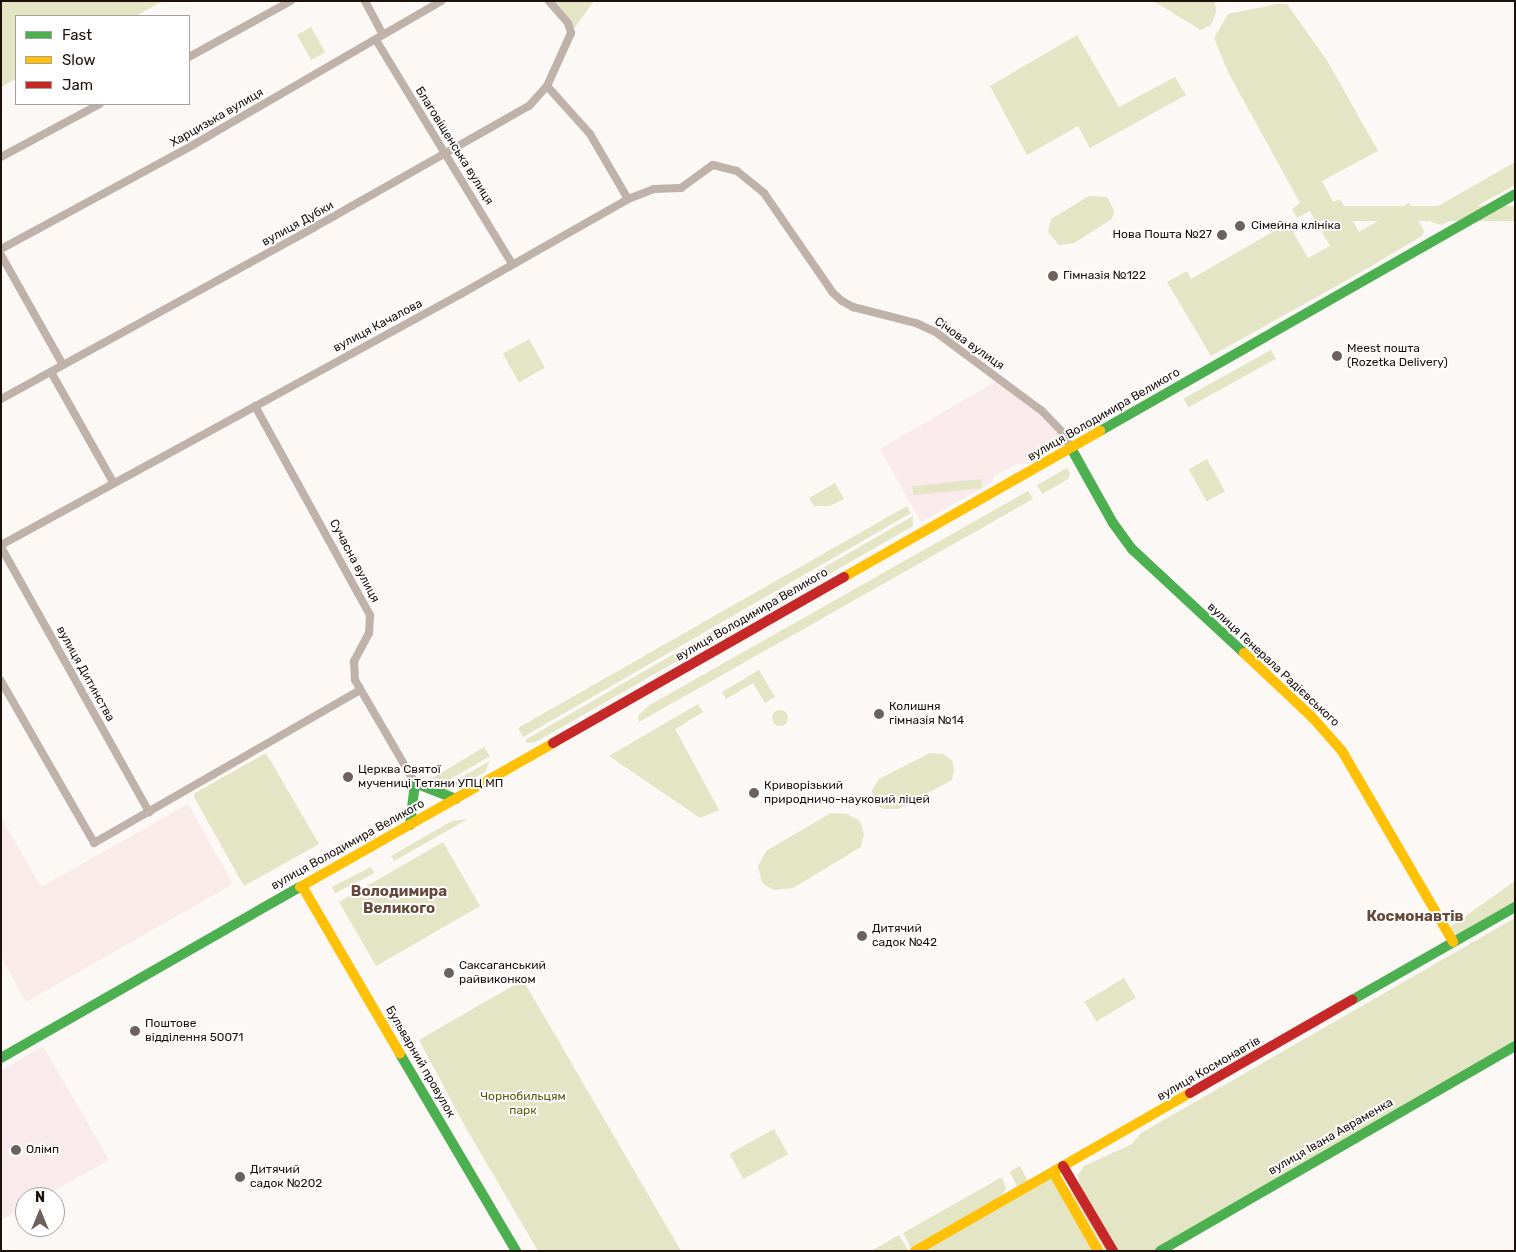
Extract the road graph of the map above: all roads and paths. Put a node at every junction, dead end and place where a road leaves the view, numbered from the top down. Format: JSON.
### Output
{"nodes":[{"id":1,"x":292,"y":1,"type":"edge"},
{"id":2,"x":365,"y":1,"type":"edge"},
{"id":3,"x":441,"y":1,"type":"edge"},
{"id":4,"x":549,"y":1,"type":"edge"},
{"id":5,"x":383,"y":35,"type":"junction"},
{"id":6,"x":376,"y":40,"type":"junction"},
{"id":7,"x":190,"y":56,"type":"edge"},
{"id":8,"x":547,"y":86,"type":"junction"},
{"id":9,"x":98,"y":105,"type":"edge"},
{"id":10,"x":444,"y":155,"type":"junction"},
{"id":11,"x":1,"y":157,"type":"edge"},
{"id":12,"x":764,"y":193,"type":"joint"},
{"id":13,"x":1515,"y":194,"type":"edge"},
{"id":14,"x":628,"y":199,"type":"junction"},
{"id":15,"x":1,"y":249,"type":"edge"},
{"id":16,"x":1,"y":255,"type":"edge"},
{"id":17,"x":512,"y":264,"type":"junction"},
{"id":18,"x":63,"y":365,"type":"junction"},
{"id":19,"x":51,"y":372,"type":"junction"},
{"id":20,"x":1,"y":399,"type":"edge"},
{"id":21,"x":255,"y":406,"type":"junction"},
{"id":22,"x":1071,"y":448,"type":"junction"},
{"id":23,"x":113,"y":482,"type":"junction"},
{"id":24,"x":1,"y":546,"type":"edge"},
{"id":25,"x":1,"y":682,"type":"edge"},
{"id":26,"x":360,"y":690,"type":"junction"},
{"id":27,"x":415,"y":783,"type":"junction"},
{"id":28,"x":456,"y":799,"type":"junction"},
{"id":29,"x":148,"y":812,"type":"junction"},
{"id":30,"x":410,"y":825,"type":"junction"},
{"id":31,"x":302,"y":886,"type":"junction"},
{"id":32,"x":1515,"y":907,"type":"edge"},
{"id":33,"x":1453,"y":942,"type":"junction"},
{"id":34,"x":1515,"y":1046,"type":"edge"},
{"id":35,"x":1,"y":1058,"type":"edge"},
{"id":36,"x":1063,"y":1166,"type":"junction"},
{"id":37,"x":1053,"y":1172,"type":"junction"},
{"id":38,"x":516,"y":1251,"type":"edge"},
{"id":39,"x":915,"y":1251,"type":"edge"},
{"id":40,"x":1098,"y":1251,"type":"edge"},
{"id":41,"x":1112,"y":1251,"type":"edge"},
{"id":42,"x":1160,"y":1251,"type":"edge"}],
"edges":[{"from":1,"to":7,"type":"street"},
{"from":2,"to":5,"type":"street"},
{"from":3,"to":5,"type":"street","name":"Харцизька вулиця"},
{"from":4,"to":8,"type":"street","name":"вулиця Дубки"},
{"from":5,"to":6,"type":"street","name":"Харцизька вулиця"},
{"from":6,"to":10,"type":"street","name":"Благовіщенська вулиця"},
{"from":6,"to":15,"type":"street","name":"Харцизька вулиця"},
{"from":8,"to":10,"type":"street","name":"вулиця Дубки"},
{"from":8,"to":14,"type":"street"},
{"from":9,"to":11,"type":"street"},
{"from":10,"to":17,"type":"street","name":"Благовіщенська вулиця"},
{"from":10,"to":18,"type":"street","name":"вулиця Дубки"},
{"from":12,"to":14,"type":"street","name":"вулиця Качалова"},
{"from":12,"to":22,"type":"street","name":"Січова вулиця"},
{"from":13,"to":22,"type":"street","name":"вулиця Володимира Великого"},
{"from":14,"to":17,"type":"street","name":"вулиця Качалова"},
{"from":16,"to":18,"type":"street"},
{"from":17,"to":21,"type":"street","name":"вулиця Качалова"},
{"from":18,"to":19,"type":"street","name":"вулиця Дубки"},
{"from":19,"to":20,"type":"street","name":"вулиця Дубки"},
{"from":19,"to":23,"type":"street"},
{"from":21,"to":23,"type":"street","name":"вулиця Качалова"},
{"from":21,"to":26,"type":"street","name":"Сучасна вулиця"},
{"from":22,"to":28,"type":"street","name":"вулиця Володимира Великого"},
{"from":22,"to":33,"type":"street","name":"вулиця Генерала Радієвського"},
{"from":23,"to":24,"type":"street","name":"вулиця Качалова"},
{"from":24,"to":29,"type":"street","name":"вулиця Дитинства"},
{"from":25,"to":29,"type":"street"},
{"from":26,"to":27,"type":"street","name":"Сучасна вулиця"},
{"from":26,"to":29,"type":"street"},
{"from":27,"to":28,"type":"street"},
{"from":27,"to":30,"type":"street"},
{"from":28,"to":30,"type":"street","name":"вулиця Володимира Великого"},
{"from":30,"to":31,"type":"street","name":"вулиця Володимира Великого"},
{"from":31,"to":35,"type":"street","name":"вулиця Володимира Великого"},
{"from":31,"to":38,"type":"street","name":"Бульварний провулок"},
{"from":32,"to":33,"type":"street","name":"вулиця Космонавтів"},
{"from":33,"to":36,"type":"street","name":"вулиця Космонавтів"},
{"from":34,"to":42,"type":"street","name":"вулиця Івана Авраменка"},
{"from":36,"to":37,"type":"street","name":"вулиця Космонавтів"},
{"from":36,"to":41,"type":"street"},
{"from":37,"to":39,"type":"street","name":"вулиця Космонавтів"},
{"from":37,"to":40,"type":"street"}]}
